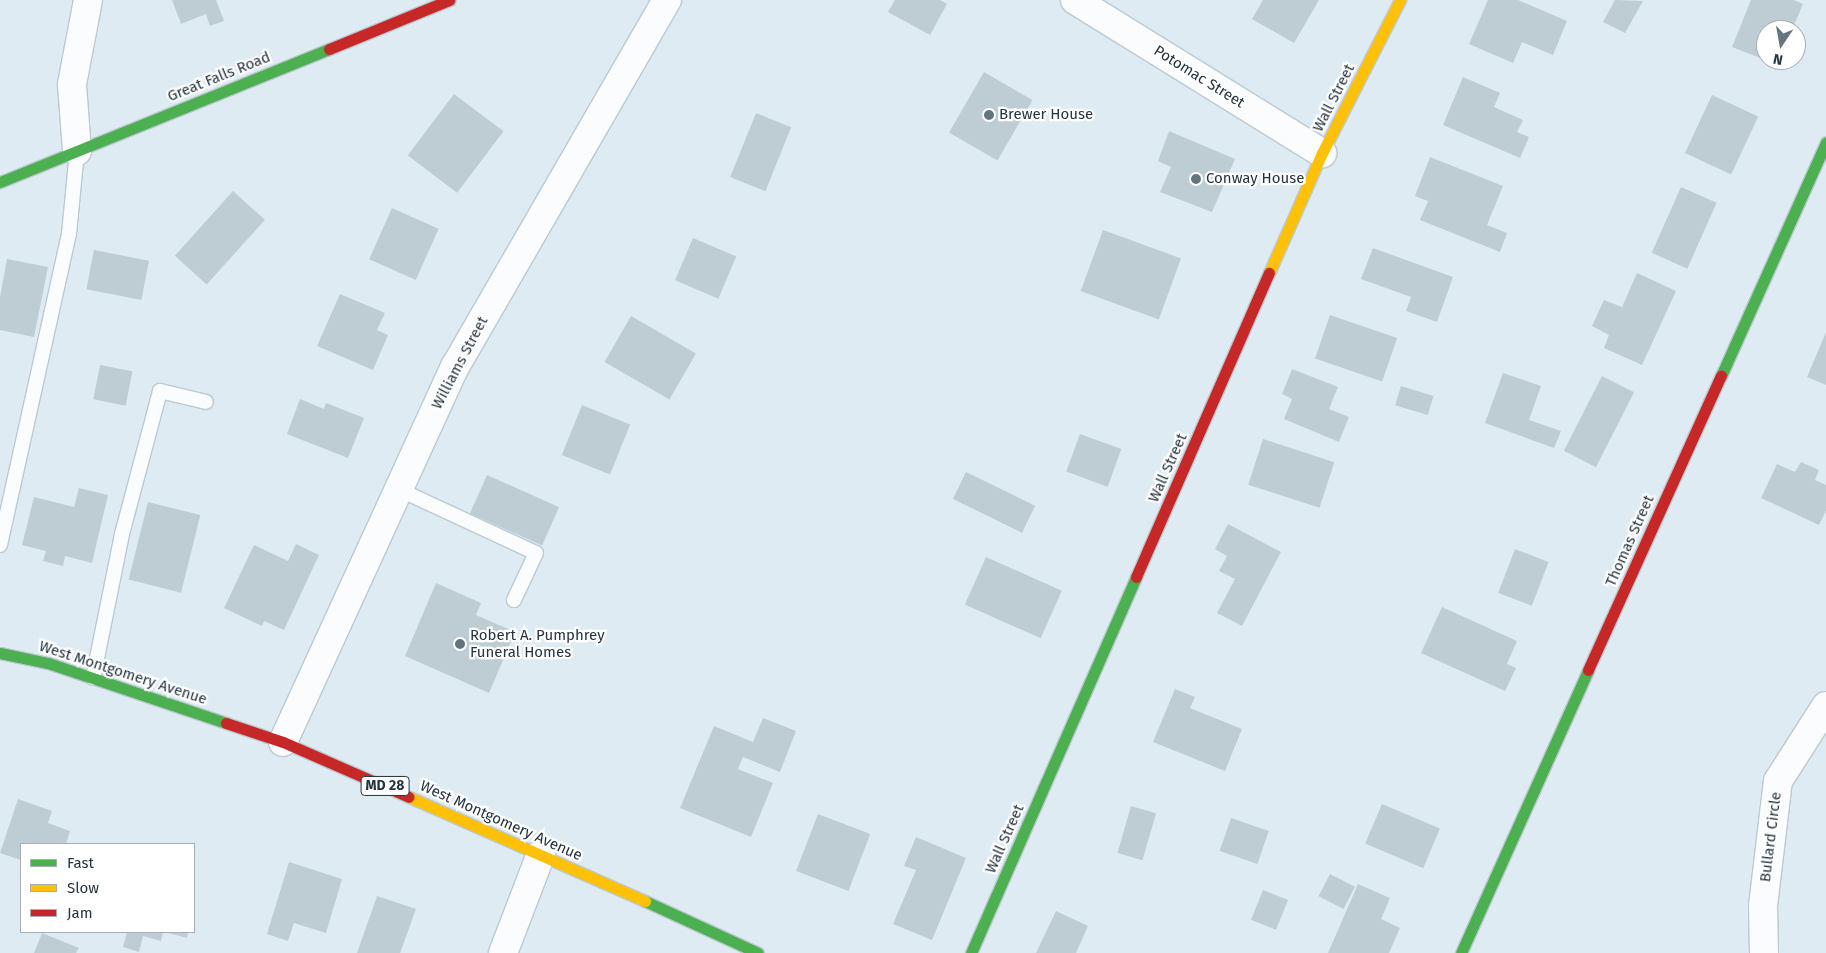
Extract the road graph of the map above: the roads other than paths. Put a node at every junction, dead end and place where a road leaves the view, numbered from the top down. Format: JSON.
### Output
{"nodes":[{"id":1,"x":88,"y":0,"type":"edge"},
{"id":2,"x":450,"y":0,"type":"edge"},
{"id":3,"x":668,"y":0,"type":"edge"},
{"id":4,"x":1075,"y":0,"type":"edge"},
{"id":5,"x":1400,"y":0,"type":"edge"},
{"id":6,"x":1826,"y":142,"type":"edge"},
{"id":7,"x":76,"y":152,"type":"junction"},
{"id":8,"x":1322,"y":154,"type":"junction"},
{"id":9,"x":0,"y":182,"type":"edge"},
{"id":10,"x":206,"y":402,"type":"dead end"},
{"id":11,"x":398,"y":489,"type":"junction"},
{"id":12,"x":0,"y":544,"type":"edge"},
{"id":13,"x":514,"y":600,"type":"dead end"},
{"id":14,"x":0,"y":652,"type":"edge"},
{"id":15,"x":93,"y":678,"type":"junction"},
{"id":16,"x":1826,"y":706,"type":"edge"},
{"id":17,"x":282,"y":742,"type":"junction"},
{"id":18,"x":541,"y":854,"type":"junction"},
{"id":19,"x":503,"y":953,"type":"edge"},
{"id":20,"x":758,"y":953,"type":"edge"},
{"id":21,"x":971,"y":953,"type":"edge"},
{"id":22,"x":1461,"y":953,"type":"edge"},
{"id":23,"x":1764,"y":953,"type":"edge"}],
"edges":[{"from":1,"to":7,"type":"street"},
{"from":2,"to":7,"type":"street","name":"Great Falls Road"},
{"from":3,"to":11,"type":"street","name":"Williams Street"},
{"from":4,"to":8,"type":"street","name":"Potomac Street"},
{"from":5,"to":8,"type":"street","name":"Wall Street"},
{"from":6,"to":22,"type":"street","name":"Thomas Street"},
{"from":7,"to":9,"type":"street","name":"Great Falls Road"},
{"from":7,"to":12,"type":"lane"},
{"from":8,"to":21,"type":"street","name":"Wall Street"},
{"from":10,"to":15,"type":"lane"},
{"from":11,"to":13,"type":"lane"},
{"from":11,"to":17,"type":"street","name":"Williams Street"},
{"from":14,"to":15,"type":"street","name":"West Montgomery Avenue","number":"MD 28"},
{"from":15,"to":17,"type":"street","name":"West Montgomery Avenue","number":"MD 28"},
{"from":16,"to":23,"type":"street","name":"Bullard Circle"},
{"from":17,"to":18,"type":"street","name":"West Montgomery Avenue","number":"MD 28"},
{"from":18,"to":19,"type":"street"},
{"from":18,"to":20,"type":"street","name":"West Montgomery Avenue","number":"MD 28"}]}
